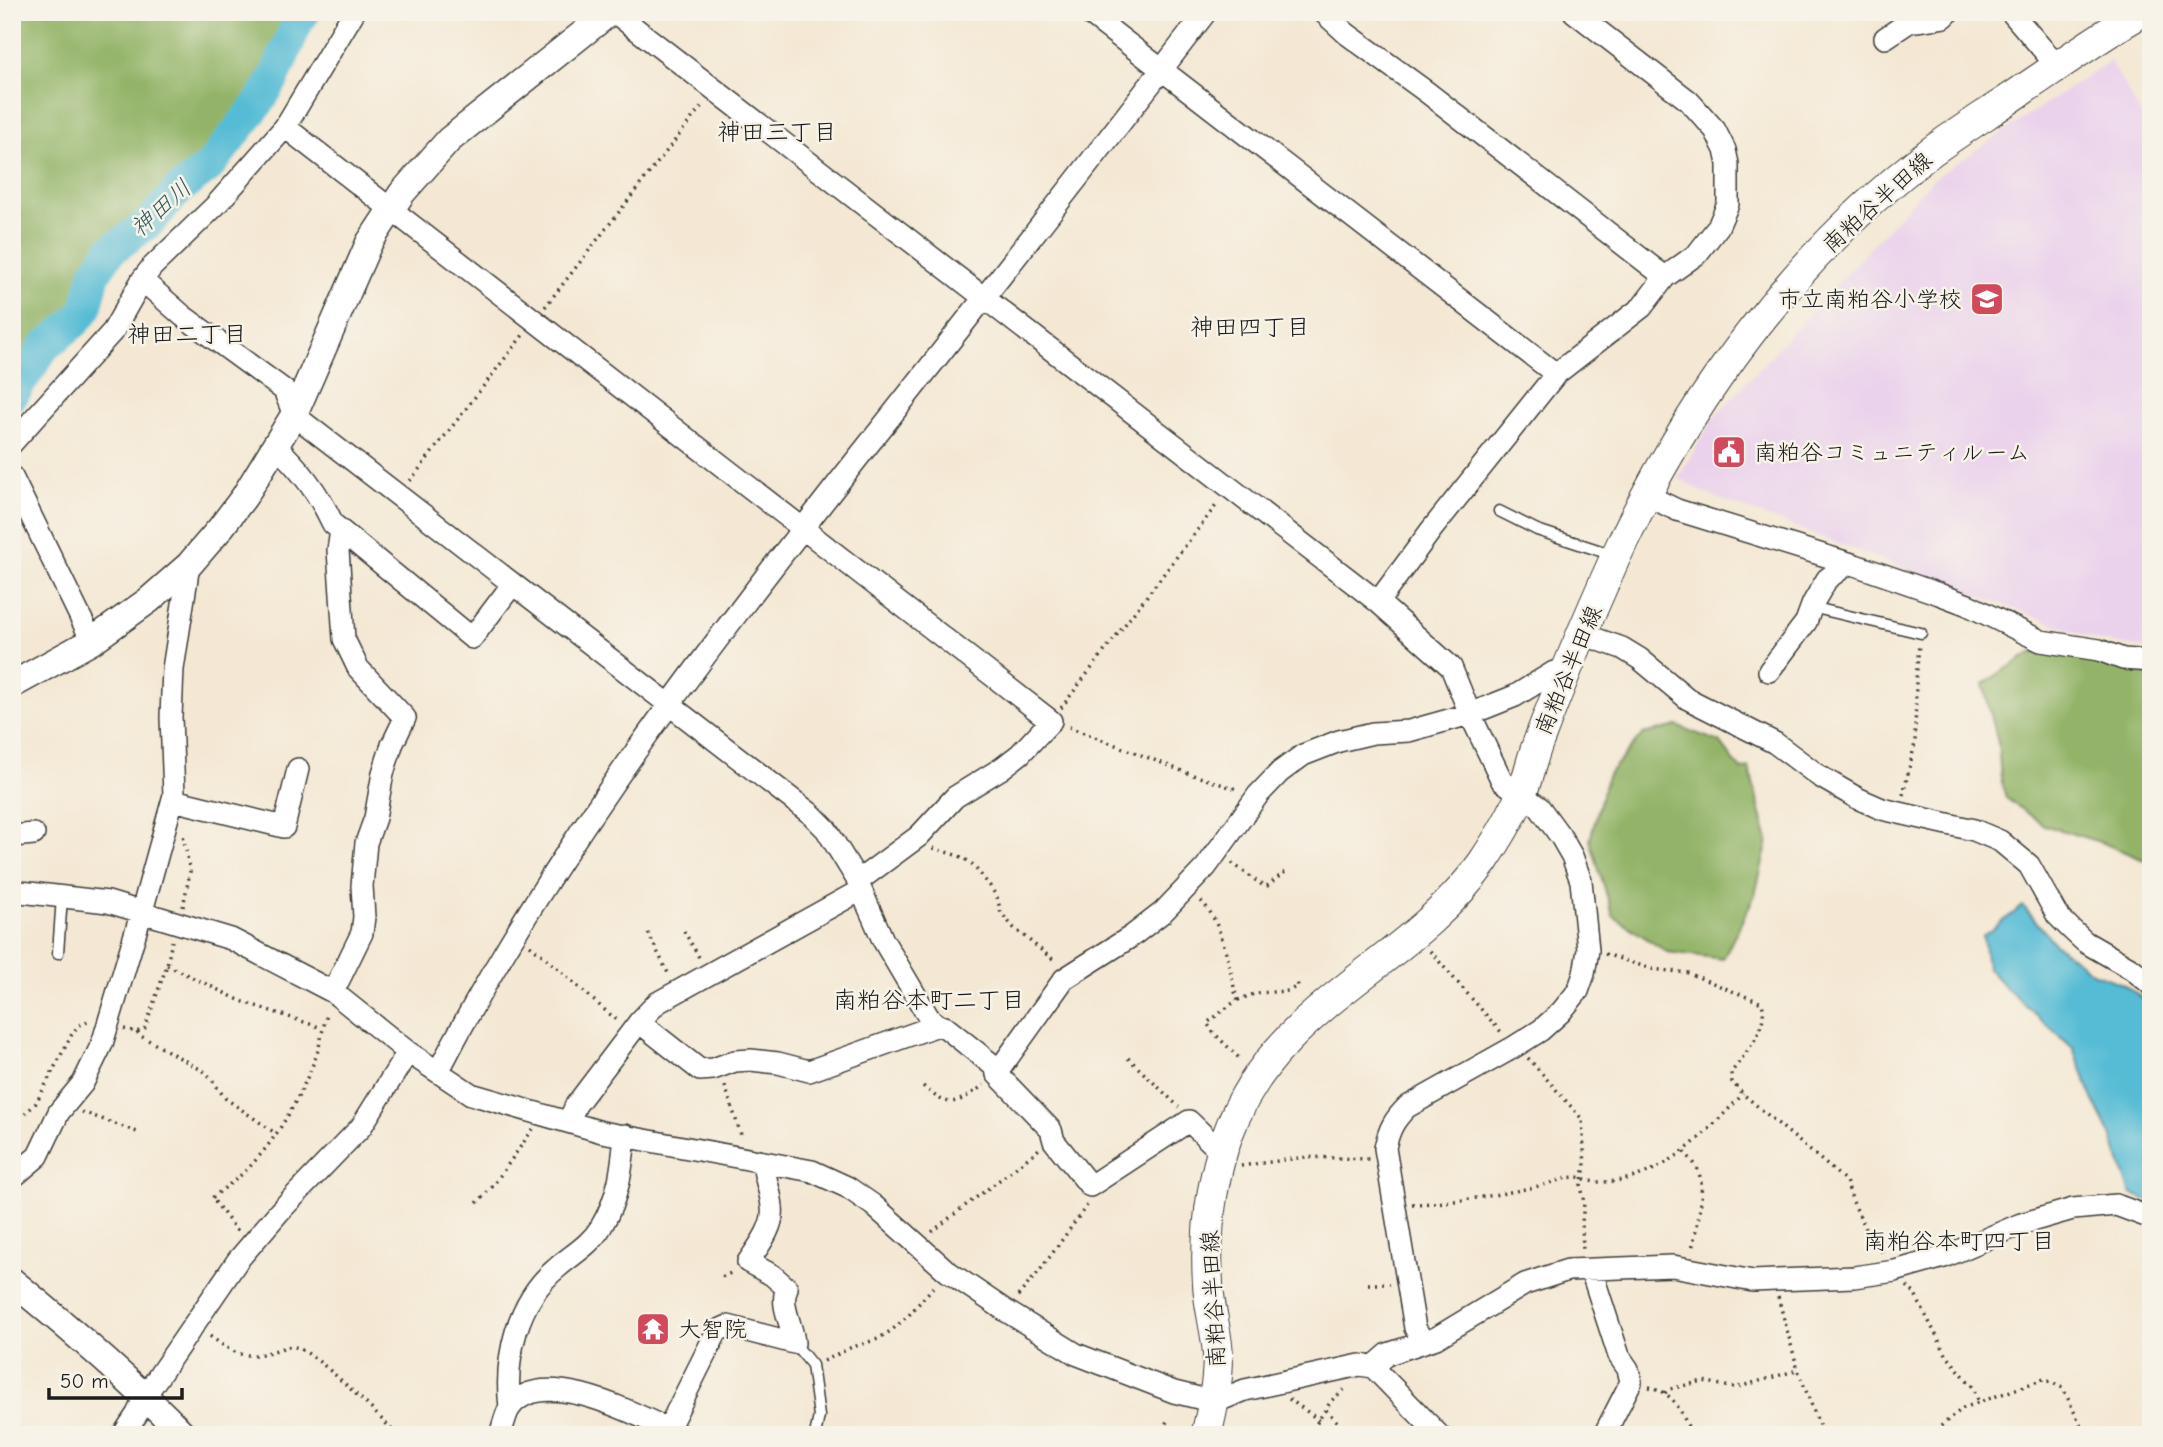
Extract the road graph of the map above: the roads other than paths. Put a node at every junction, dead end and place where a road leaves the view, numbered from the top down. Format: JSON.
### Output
{"nodes":[{"id":1,"x":354,"y":12,"type":"edge"},
{"id":2,"x":612,"y":12,"type":"edge"},
{"id":3,"x":1087,"y":12,"type":"edge"},
{"id":4,"x":1206,"y":12,"type":"edge"},
{"id":5,"x":1323,"y":12,"type":"edge"},
{"id":6,"x":1574,"y":12,"type":"edge"},
{"id":7,"x":1949,"y":12,"type":"edge"},
{"id":8,"x":2011,"y":12,"type":"edge"},
{"id":9,"x":2142,"y":12,"type":"edge"},
{"id":10,"x":1885,"y":38,"type":"dead end"},
{"id":11,"x":2057,"y":66,"type":"junction"},
{"id":12,"x":1163,"y":69,"type":"junction"},
{"id":13,"x":285,"y":127,"type":"junction"},
{"id":14,"x":391,"y":208,"type":"junction"},
{"id":15,"x":1665,"y":278,"type":"junction"},
{"id":16,"x":142,"y":280,"type":"junction"},
{"id":17,"x":983,"y":299,"type":"junction"},
{"id":18,"x":1556,"y":374,"type":"junction"},
{"id":19,"x":295,"y":415,"type":"junction"},
{"id":20,"x":12,"y":443,"type":"edge"},
{"id":21,"x":275,"y":446,"type":"junction"},
{"id":22,"x":12,"y":477,"type":"edge"},
{"id":23,"x":1646,"y":495,"type":"junction"},
{"id":24,"x":1499,"y":511,"type":"dead end"},
{"id":25,"x":803,"y":528,"type":"junction"},
{"id":26,"x":341,"y":531,"type":"junction"},
{"id":27,"x":1616,"y":556,"type":"junction"},
{"id":28,"x":1849,"y":563,"type":"junction"},
{"id":29,"x":189,"y":565,"type":"junction"},
{"id":30,"x":512,"y":585,"type":"junction"},
{"id":31,"x":1378,"y":602,"type":"junction"},
{"id":32,"x":1811,"y":607,"type":"junction"},
{"id":33,"x":1921,"y":633,"type":"road end"},
{"id":34,"x":1583,"y":634,"type":"junction"},
{"id":35,"x":92,"y":641,"type":"junction"},
{"id":36,"x":2151,"y":661,"type":"edge"},
{"id":37,"x":1769,"y":671,"type":"dead end"},
{"id":38,"x":1566,"y":674,"type":"junction"},
{"id":39,"x":12,"y":685,"type":"edge"},
{"id":40,"x":669,"y":705,"type":"junction"},
{"id":41,"x":1470,"y":714,"type":"junction"},
{"id":42,"x":298,"y":769,"type":"dead end"},
{"id":43,"x":1522,"y":793,"type":"junction"},
{"id":44,"x":173,"y":800,"type":"junction"},
{"id":45,"x":34,"y":834,"type":"dead end"},
{"id":46,"x":12,"y":836,"type":"edge"},
{"id":47,"x":860,"y":885,"type":"junction"},
{"id":48,"x":12,"y":891,"type":"edge"},
{"id":49,"x":62,"y":897,"type":"junction"},
{"id":50,"x":142,"y":911,"type":"junction"},
{"id":51,"x":58,"y":953,"type":"dead end"},
{"id":52,"x":2151,"y":984,"type":"edge"},
{"id":53,"x":337,"y":995,"type":"junction"},
{"id":54,"x":938,"y":1025,"type":"junction"},
{"id":55,"x":637,"y":1026,"type":"junction"},
{"id":56,"x":408,"y":1052,"type":"junction"},
{"id":57,"x":438,"y":1072,"type":"junction"},
{"id":58,"x":998,"y":1072,"type":"junction"},
{"id":59,"x":569,"y":1121,"type":"junction"},
{"id":60,"x":625,"y":1135,"type":"junction"},
{"id":61,"x":1220,"y":1159,"type":"junction"},
{"id":62,"x":756,"y":1161,"type":"junction"},
{"id":63,"x":12,"y":1178,"type":"edge"},
{"id":64,"x":2151,"y":1218,"type":"edge"},
{"id":65,"x":1587,"y":1270,"type":"junction"},
{"id":66,"x":12,"y":1281,"type":"edge"},
{"id":67,"x":1423,"y":1341,"type":"junction"},
{"id":68,"x":794,"y":1343,"type":"junction"},
{"id":69,"x":1372,"y":1367,"type":"junction"},
{"id":70,"x":145,"y":1396,"type":"junction"},
{"id":71,"x":1215,"y":1402,"type":"junction"},
{"id":72,"x":509,"y":1408,"type":"junction"},
{"id":73,"x":674,"y":1432,"type":"edge"},
{"id":74,"x":123,"y":1435,"type":"edge"},
{"id":75,"x":184,"y":1435,"type":"edge"},
{"id":76,"x":500,"y":1435,"type":"edge"},
{"id":77,"x":816,"y":1435,"type":"edge"},
{"id":78,"x":1206,"y":1435,"type":"edge"},
{"id":79,"x":1439,"y":1435,"type":"edge"},
{"id":80,"x":1604,"y":1435,"type":"edge"}],
"edges":[{"from":1,"to":13,"type":"street"},
{"from":2,"to":14,"type":"street"},
{"from":2,"to":17,"type":"street"},
{"from":3,"to":12,"type":"street"},
{"from":4,"to":12,"type":"street"},
{"from":5,"to":15,"type":"street"},
{"from":6,"to":15,"type":"street"},
{"from":7,"to":10,"type":"street"},
{"from":8,"to":11,"type":"street"},
{"from":9,"to":11,"type":"main road","name":"南粕谷半田線"},
{"from":11,"to":23,"type":"main road","name":"南粕谷半田線"},
{"from":12,"to":17,"type":"street"},
{"from":12,"to":18,"type":"street"},
{"from":13,"to":14,"type":"street"},
{"from":13,"to":16,"type":"street"},
{"from":14,"to":19,"type":"street"},
{"from":14,"to":25,"type":"street"},
{"from":15,"to":18,"type":"street"},
{"from":16,"to":19,"type":"street"},
{"from":16,"to":20,"type":"street"},
{"from":17,"to":25,"type":"street"},
{"from":17,"to":31,"type":"street"},
{"from":18,"to":31,"type":"street"},
{"from":19,"to":21,"type":"street"},
{"from":19,"to":30,"type":"street"},
{"from":21,"to":26,"type":"street"},
{"from":21,"to":29,"type":"street"},
{"from":22,"to":35,"type":"street"},
{"from":23,"to":27,"type":"main road","name":"南粕谷半田線"},
{"from":23,"to":28,"type":"street"},
{"from":24,"to":27,"type":"lane"},
{"from":25,"to":40,"type":"street"},
{"from":25,"to":47,"type":"street"},
{"from":26,"to":30,"type":"street"},
{"from":26,"to":53,"type":"street"},
{"from":27,"to":34,"type":"main road","name":"南粕谷半田線"},
{"from":28,"to":32,"type":"street"},
{"from":28,"to":36,"type":"street"},
{"from":29,"to":35,"type":"street"},
{"from":29,"to":44,"type":"street"},
{"from":30,"to":40,"type":"street"},
{"from":31,"to":41,"type":"street"},
{"from":32,"to":33,"type":"lane"},
{"from":32,"to":37,"type":"street"},
{"from":34,"to":38,"type":"main road","name":"南粕谷半田線"},
{"from":34,"to":52,"type":"street"},
{"from":35,"to":39,"type":"street"},
{"from":38,"to":41,"type":"street"},
{"from":38,"to":43,"type":"main road","name":"南粕谷半田線"},
{"from":40,"to":47,"type":"street"},
{"from":40,"to":57,"type":"street"},
{"from":41,"to":43,"type":"street"},
{"from":41,"to":58,"type":"street"},
{"from":42,"to":44,"type":"street"},
{"from":43,"to":61,"type":"main road","name":"南粕谷半田線"},
{"from":43,"to":67,"type":"street"},
{"from":44,"to":50,"type":"street"},
{"from":45,"to":46,"type":"street"},
{"from":47,"to":54,"type":"street"},
{"from":47,"to":55,"type":"street"},
{"from":48,"to":49,"type":"street"},
{"from":49,"to":50,"type":"street"},
{"from":49,"to":51,"type":"lane"},
{"from":50,"to":53,"type":"street"},
{"from":50,"to":63,"type":"street"},
{"from":53,"to":56,"type":"street"},
{"from":54,"to":55,"type":"street"},
{"from":54,"to":58,"type":"street"},
{"from":55,"to":59,"type":"street"},
{"from":56,"to":57,"type":"street"},
{"from":56,"to":70,"type":"street"},
{"from":57,"to":59,"type":"street"},
{"from":58,"to":61,"type":"street"},
{"from":59,"to":60,"type":"street"},
{"from":60,"to":62,"type":"street"},
{"from":60,"to":72,"type":"street"},
{"from":61,"to":71,"type":"main road","name":"南粕谷半田線"},
{"from":62,"to":68,"type":"street"},
{"from":62,"to":71,"type":"street"},
{"from":64,"to":65,"type":"street"},
{"from":65,"to":67,"type":"street"},
{"from":65,"to":80,"type":"street"},
{"from":66,"to":70,"type":"street"},
{"from":67,"to":69,"type":"street"},
{"from":68,"to":73,"type":"street"},
{"from":68,"to":77,"type":"lane"},
{"from":69,"to":71,"type":"street"},
{"from":69,"to":79,"type":"street"},
{"from":70,"to":74,"type":"street"},
{"from":70,"to":75,"type":"street"},
{"from":71,"to":78,"type":"main road","name":"南粕谷半田線"},
{"from":72,"to":73,"type":"street"},
{"from":72,"to":76,"type":"street"}]}
